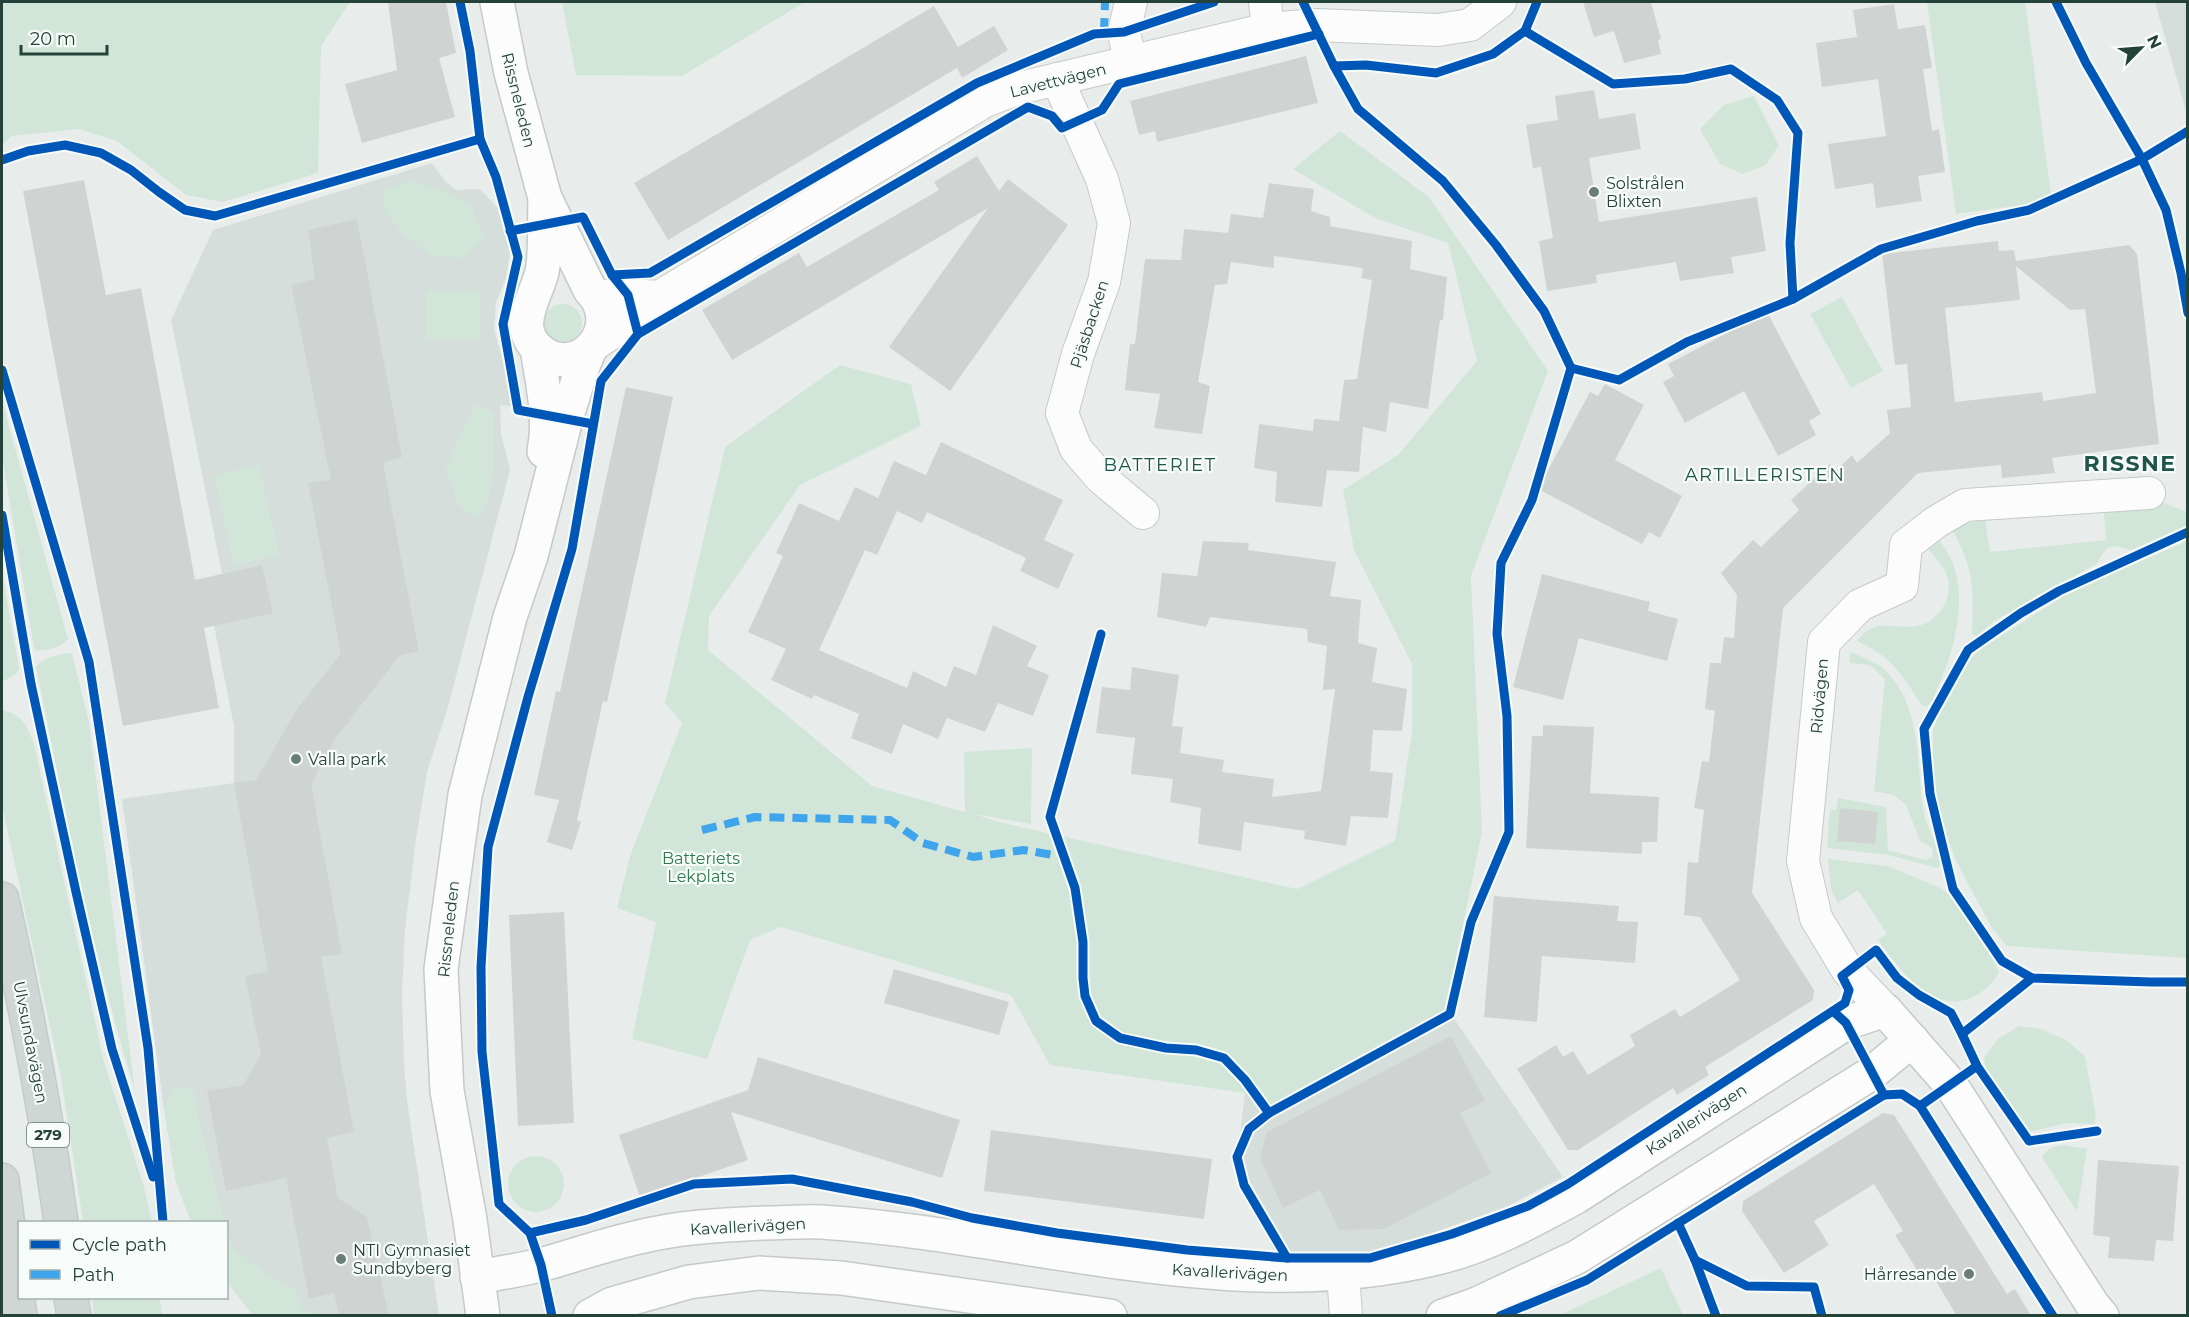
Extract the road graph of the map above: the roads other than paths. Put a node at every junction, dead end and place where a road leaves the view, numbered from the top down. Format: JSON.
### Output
{"nodes":[{"id":1,"x":497,"y":2,"type":"edge"},
{"id":2,"x":1131,"y":2,"type":"edge"},
{"id":3,"x":1500,"y":2,"type":"edge"},
{"id":4,"x":1266,"y":15,"type":"edge"},
{"id":5,"x":1130,"y":62,"type":"junction"},
{"id":6,"x":1057,"y":79,"type":"junction"},
{"id":7,"x":545,"y":198,"type":"junction"},
{"id":8,"x":593,"y":293,"type":"junction"},
{"id":9,"x":659,"y":297,"type":"junction"},
{"id":10,"x":531,"y":300,"type":"junction"},
{"id":11,"x":592,"y":347,"type":"junction"},
{"id":12,"x":537,"y":348,"type":"junction"},
{"id":13,"x":2150,"y":493,"type":"dead end"},
{"id":14,"x":1143,"y":513,"type":"dead end"},
{"id":15,"x":510,"y":617,"type":"junction"},
{"id":16,"x":2,"y":898,"type":"edge"},
{"id":17,"x":2,"y":960,"type":"edge"},
{"id":18,"x":1885,"y":1010,"type":"junction"},
{"id":19,"x":1912,"y":1040,"type":"junction"},
{"id":20,"x":33,"y":1048,"type":"junction"},
{"id":21,"x":2,"y":1180,"type":"edge"},
{"id":22,"x":61,"y":1221,"type":"edge"},
{"id":23,"x":1343,"y":1273,"type":"junction"},
{"id":24,"x":477,"y":1277,"type":"junction"},
{"id":25,"x":71,"y":1299,"type":"edge"},
{"id":26,"x":20,"y":1316,"type":"edge"},
{"id":27,"x":74,"y":1316,"type":"edge"},
{"id":28,"x":483,"y":1316,"type":"edge"},
{"id":29,"x":590,"y":1316,"type":"edge"},
{"id":30,"x":1110,"y":1316,"type":"edge"},
{"id":31,"x":1346,"y":1316,"type":"edge"},
{"id":32,"x":1443,"y":1316,"type":"edge"},
{"id":33,"x":2102,"y":1316,"type":"edge"}],
"edges":[{"from":1,"to":7,"type":"street","name":"Rissneleden"},
{"from":2,"to":5,"type":"street"},
{"from":3,"to":4,"type":"street","name":"Lavettvägen"},
{"from":4,"to":5,"type":"street","name":"Lavettvägen"},
{"from":5,"to":6,"type":"street","name":"Lavettvägen"},
{"from":6,"to":9,"type":"street","name":"Lavettvägen"},
{"from":6,"to":14,"type":"street","name":"Pjäsbacken"},
{"from":7,"to":8,"type":"street","name":"Rissneleden"},
{"from":7,"to":10,"type":"street","name":"Rissneleden"},
{"from":8,"to":9,"type":"street"},
{"from":8,"to":10,"type":"street"},
{"from":8,"to":11,"type":"street","name":"Rissneleden"},
{"from":9,"to":11,"type":"street","name":"Lavettvägen"},
{"from":10,"to":12,"type":"street","name":"Rissneleden"},
{"from":11,"to":12,"type":"street"},
{"from":11,"to":15,"type":"street","name":"Rissneleden"},
{"from":12,"to":15,"type":"street","name":"Rissneleden"},
{"from":13,"to":18,"type":"street","name":"Ridvägen"},
{"from":15,"to":24,"type":"street","name":"Rissneleden"},
{"from":16,"to":20,"type":"main road","name":"Ulvsundavägen","number":"279"},
{"from":17,"to":20,"type":"main road"},
{"from":18,"to":19,"type":"street"},
{"from":18,"to":23,"type":"street","name":"Kavallerivägen"},
{"from":19,"to":32,"type":"street"},
{"from":19,"to":33,"type":"street"},
{"from":20,"to":22,"type":"main road","name":"Ulvsundavägen","number":"279"},
{"from":21,"to":26,"type":"main road"},
{"from":23,"to":24,"type":"street","name":"Kavallerivägen"},
{"from":23,"to":31,"type":"street"},
{"from":24,"to":28,"type":"street","name":"Rissneleden"},
{"from":25,"to":27,"type":"main road"},
{"from":29,"to":30,"type":"street"}]}
